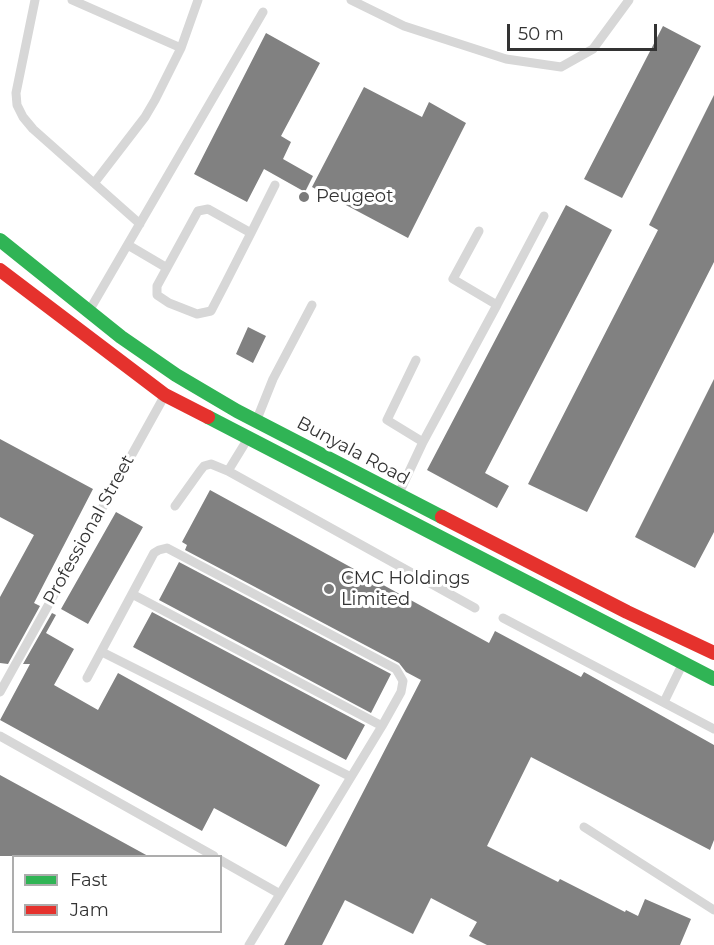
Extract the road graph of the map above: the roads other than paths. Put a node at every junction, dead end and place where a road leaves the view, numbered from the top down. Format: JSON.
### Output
{"nodes":[{"id":1,"x":35,"y":0,"type":"edge"},
{"id":2,"x":72,"y":0,"type":"edge"},
{"id":3,"x":198,"y":0,"type":"edge"},
{"id":4,"x":351,"y":0,"type":"edge"},
{"id":5,"x":628,"y":0,"type":"edge"},
{"id":6,"x":263,"y":12,"type":"dead end"},
{"id":7,"x":181,"y":48,"type":"junction"},
{"id":8,"x":95,"y":182,"type":"junction"},
{"id":9,"x":274,"y":185,"type":"dead end"},
{"id":10,"x":544,"y":216,"type":"dead end"},
{"id":11,"x":140,"y":224,"type":"junction"},
{"id":12,"x":479,"y":231,"type":"dead end"},
{"id":13,"x":251,"y":233,"type":"junction"},
{"id":14,"x":0,"y":240,"type":"edge"},
{"id":15,"x":128,"y":246,"type":"junction"},
{"id":16,"x":167,"y":268,"type":"junction"},
{"id":17,"x":0,"y":270,"type":"edge"},
{"id":18,"x":312,"y":305,"type":"dead end"},
{"id":19,"x":497,"y":305,"type":"junction"},
{"id":20,"x":89,"y":311,"type":"junction"},
{"id":21,"x":416,"y":360,"type":"dead end"},
{"id":22,"x":176,"y":375,"type":"junction"},
{"id":23,"x":165,"y":395,"type":"junction"},
{"id":24,"x":256,"y":421,"type":"junction"},
{"id":25,"x":248,"y":439,"type":"junction"},
{"id":26,"x":423,"y":442,"type":"junction"},
{"id":27,"x":228,"y":471,"type":"junction"},
{"id":28,"x":398,"y":495,"type":"junction"},
{"id":29,"x":175,"y":506,"type":"dead end"},
{"id":30,"x":389,"y":512,"type":"junction"},
{"id":31,"x":132,"y":594,"type":"junction"},
{"id":32,"x":475,"y":608,"type":"dead end"},
{"id":33,"x":503,"y":618,"type":"dead end"},
{"id":34,"x":713,"y":650,"type":"edge"},
{"id":35,"x":102,"y":652,"type":"junction"},
{"id":36,"x":683,"y":663,"type":"junction"},
{"id":37,"x":87,"y":678,"type":"dead end"},
{"id":38,"x":714,"y":679,"type":"edge"},
{"id":39,"x":1,"y":688,"type":"edge"},
{"id":40,"x":664,"y":702,"type":"junction"},
{"id":41,"x":382,"y":726,"type":"junction"},
{"id":42,"x":714,"y":729,"type":"edge"},
{"id":43,"x":0,"y":736,"type":"edge"},
{"id":44,"x":351,"y":777,"type":"junction"},
{"id":45,"x":584,"y":827,"type":"dead end"},
{"id":46,"x":212,"y":855,"type":"edge"},
{"id":47,"x":222,"y":861,"type":"edge"},
{"id":48,"x":280,"y":894,"type":"junction"},
{"id":49,"x":714,"y":910,"type":"edge"},
{"id":50,"x":249,"y":945,"type":"edge"}],
"edges":[{"from":1,"to":8,"type":"lane"},
{"from":2,"to":7,"type":"lane"},
{"from":3,"to":7,"type":"lane"},
{"from":4,"to":5,"type":"lane"},
{"from":6,"to":11,"type":"lane"},
{"from":7,"to":8,"type":"lane"},
{"from":8,"to":11,"type":"lane"},
{"from":9,"to":13,"type":"lane"},
{"from":10,"to":19,"type":"lane"},
{"from":11,"to":15,"type":"lane"},
{"from":12,"to":19,"type":"lane"},
{"from":13,"to":16,"type":"lane"},
{"from":13,"to":16,"type":"lane"},
{"from":14,"to":20,"type":"main road","name":"Bunyala Road"},
{"from":15,"to":16,"type":"lane"},
{"from":15,"to":20,"type":"lane"},
{"from":17,"to":23,"type":"main road","name":"Bunyala Road"},
{"from":18,"to":24,"type":"lane"},
{"from":19,"to":26,"type":"lane"},
{"from":20,"to":22,"type":"main road","name":"Bunyala Road"},
{"from":21,"to":26,"type":"lane"},
{"from":22,"to":23,"type":"lane","name":"Professional Street"},
{"from":22,"to":24,"type":"main road","name":"Bunyala Road"},
{"from":23,"to":25,"type":"main road","name":"Bunyala Road"},
{"from":23,"to":39,"type":"lane","name":"Professional Street"},
{"from":24,"to":25,"type":"lane"},
{"from":24,"to":28,"type":"main road","name":"Bunyala Road"},
{"from":25,"to":27,"type":"lane"},
{"from":25,"to":30,"type":"main road","name":"Bunyala Road"},
{"from":26,"to":28,"type":"lane"},
{"from":27,"to":29,"type":"lane"},
{"from":27,"to":32,"type":"lane"},
{"from":28,"to":30,"type":"lane"},
{"from":28,"to":34,"type":"main road","name":"Bunyala Road"},
{"from":30,"to":36,"type":"main road","name":"Bunyala Road"},
{"from":31,"to":35,"type":"lane"},
{"from":31,"to":41,"type":"lane"},
{"from":31,"to":41,"type":"lane"},
{"from":33,"to":40,"type":"lane"},
{"from":35,"to":37,"type":"lane"},
{"from":35,"to":44,"type":"lane"},
{"from":36,"to":38,"type":"main road","name":"Bunyala Road"},
{"from":36,"to":40,"type":"lane"},
{"from":40,"to":42,"type":"lane"},
{"from":41,"to":44,"type":"lane"},
{"from":43,"to":46,"type":"lane"},
{"from":44,"to":48,"type":"lane"},
{"from":45,"to":49,"type":"lane"},
{"from":47,"to":48,"type":"lane"},
{"from":48,"to":50,"type":"lane"}]}
